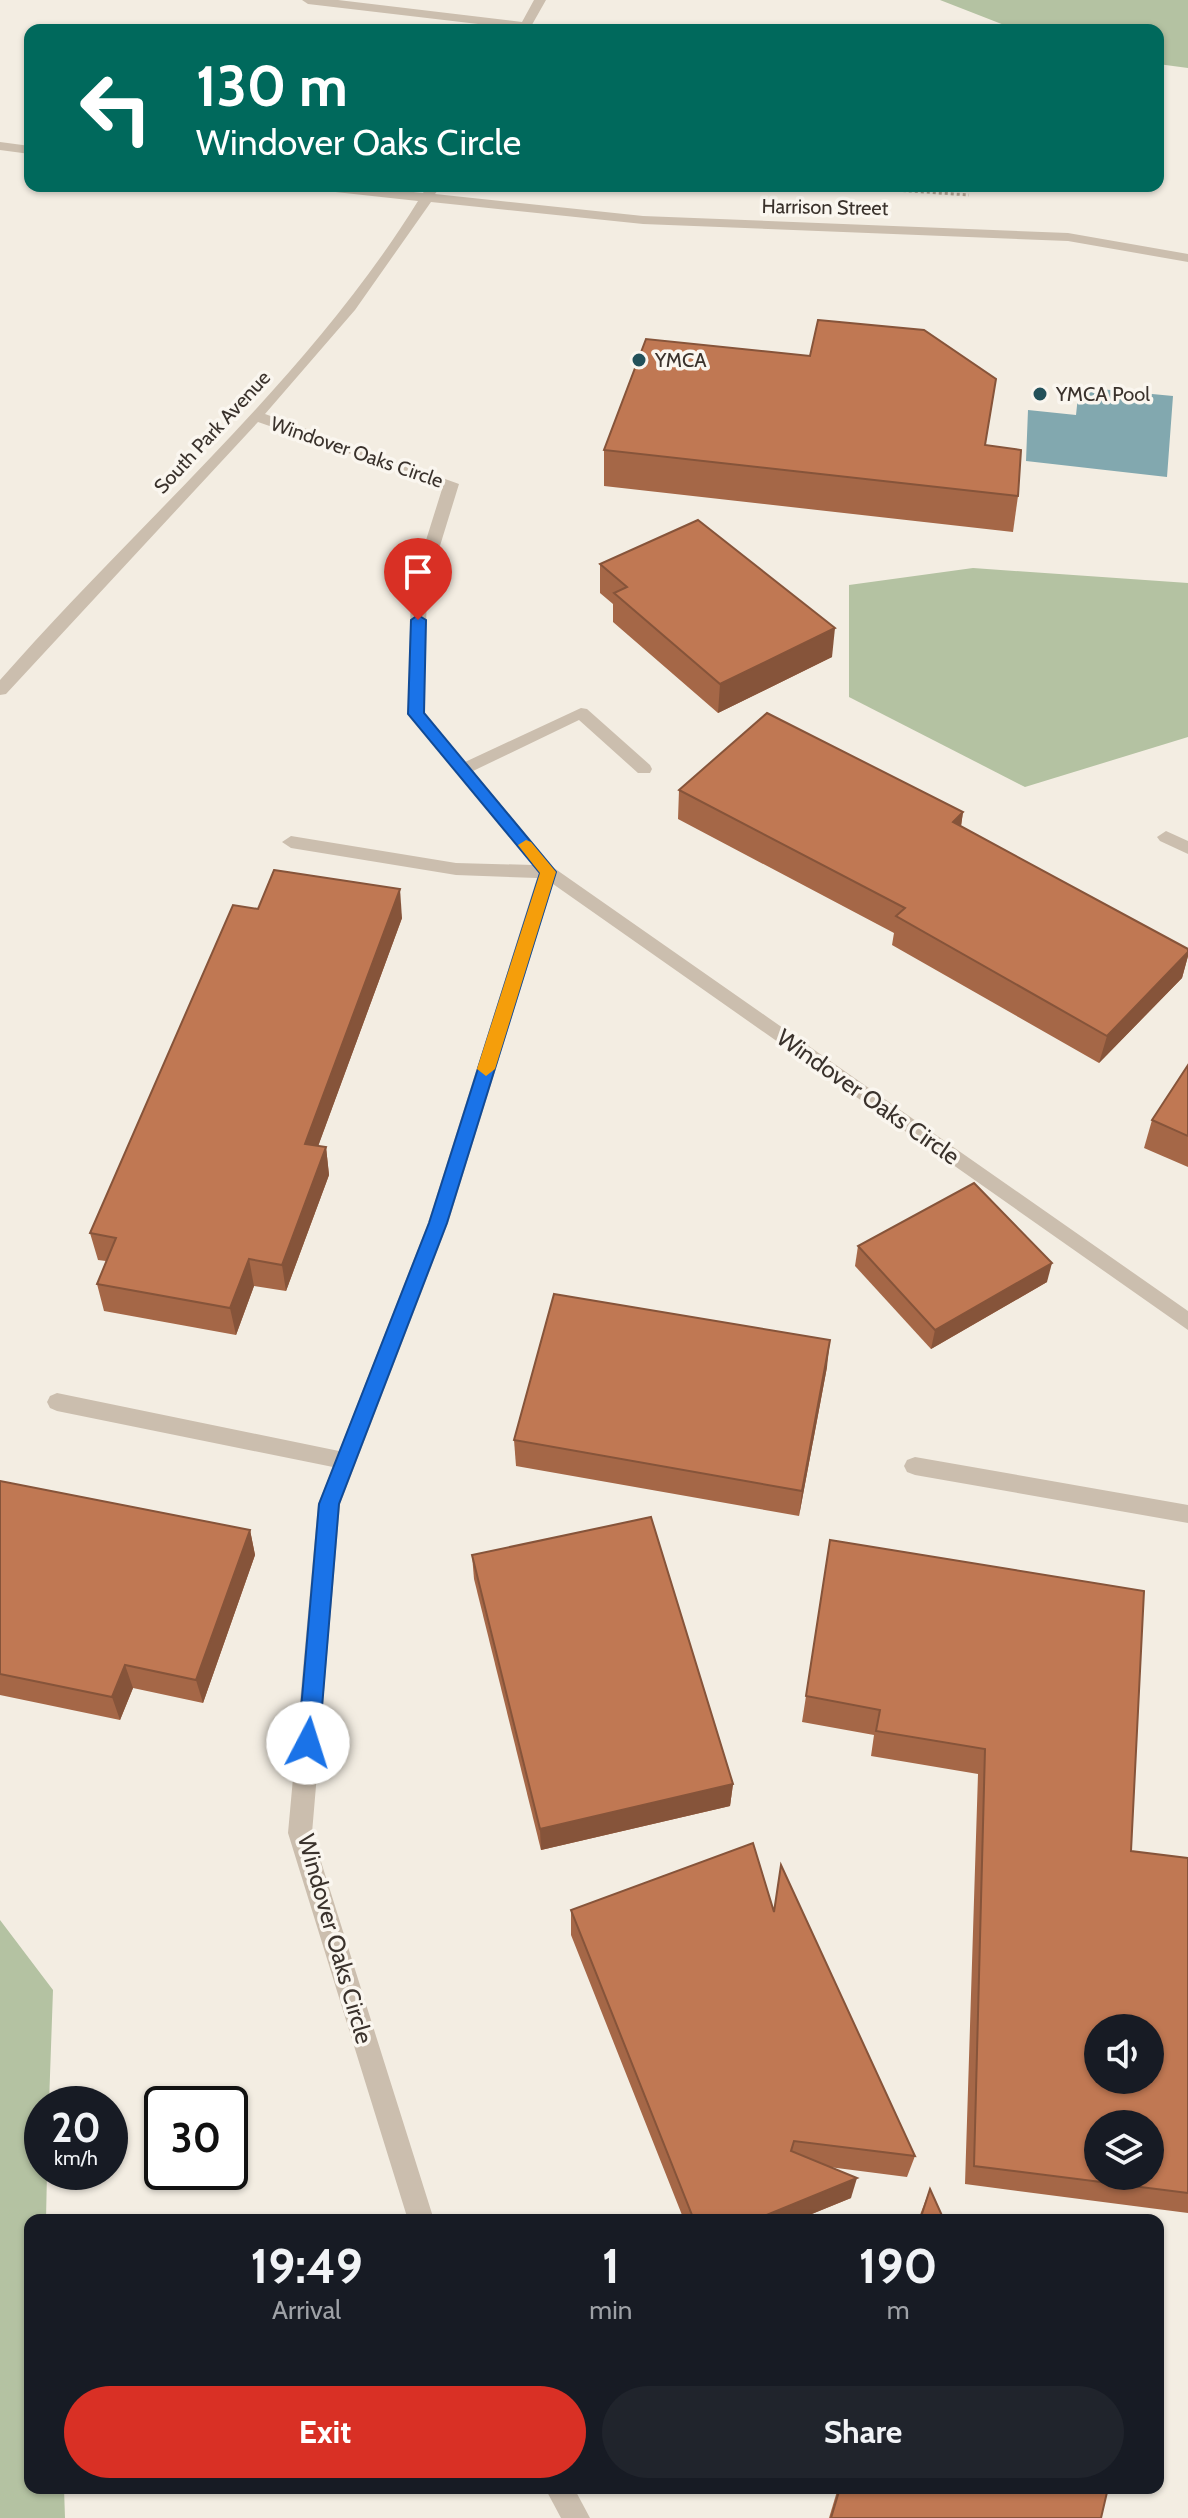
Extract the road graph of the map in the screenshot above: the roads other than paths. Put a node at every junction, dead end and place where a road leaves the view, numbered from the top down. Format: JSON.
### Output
{"nodes":[{"id":1,"x":308,"y":0,"type":"edge"},
{"id":2,"x":540,"y":0,"type":"edge"},
{"id":3,"x":493,"y":24,"type":"edge"},
{"id":4,"x":526,"y":24,"type":"edge"},
{"id":5,"x":0,"y":146,"type":"edge"},
{"id":6,"x":24,"y":149,"type":"edge"},
{"id":7,"x":430,"y":193,"type":"edge"},
{"id":8,"x":1188,"y":258,"type":"edge"},
{"id":9,"x":256,"y":416,"type":"junction"},
{"id":10,"x":0,"y":690,"type":"edge"},
{"id":11,"x":644,"y":769,"type":"dead end"},
{"id":12,"x":462,"y":770,"type":"junction"},
{"id":13,"x":1166,"y":837,"type":"dead end"},
{"id":14,"x":291,"y":842,"type":"dead end"},
{"id":15,"x":1188,"y":848,"type":"edge"},
{"id":16,"x":548,"y":872,"type":"junction"},
{"id":17,"x":1188,"y":1322,"type":"edge"},
{"id":18,"x":57,"y":1402,"type":"dead end"},
{"id":19,"x":346,"y":1461,"type":"junction"},
{"id":20,"x":915,"y":1466,"type":"dead end"},
{"id":21,"x":1188,"y":1514,"type":"edge"},
{"id":22,"x":419,"y":2214,"type":"edge"},
{"id":23,"x":562,"y":2494,"type":"edge"},
{"id":24,"x":576,"y":2518,"type":"edge"}],
"edges":[{"from":1,"to":3,"type":"street"},
{"from":2,"to":4,"type":"street"},
{"from":5,"to":6,"type":"street"},
{"from":7,"to":8,"type":"street","name":"Harrison Street"},
{"from":7,"to":9,"type":"street","name":"South Park Avenue"},
{"from":9,"to":10,"type":"street","name":"South Park Avenue"},
{"from":9,"to":12,"type":"street","name":"Windover Oaks Circle"},
{"from":11,"to":12,"type":"street"},
{"from":12,"to":16,"type":"street","name":"Windover Oaks Circle"},
{"from":13,"to":15,"type":"street"},
{"from":14,"to":16,"type":"street"},
{"from":16,"to":17,"type":"street","name":"Windover Oaks Circle"},
{"from":16,"to":19,"type":"street","name":"Windover Oaks Circle"},
{"from":18,"to":19,"type":"street"},
{"from":19,"to":22,"type":"street","name":"Windover Oaks Circle"},
{"from":20,"to":21,"type":"street"},
{"from":23,"to":24,"type":"street"}]}
